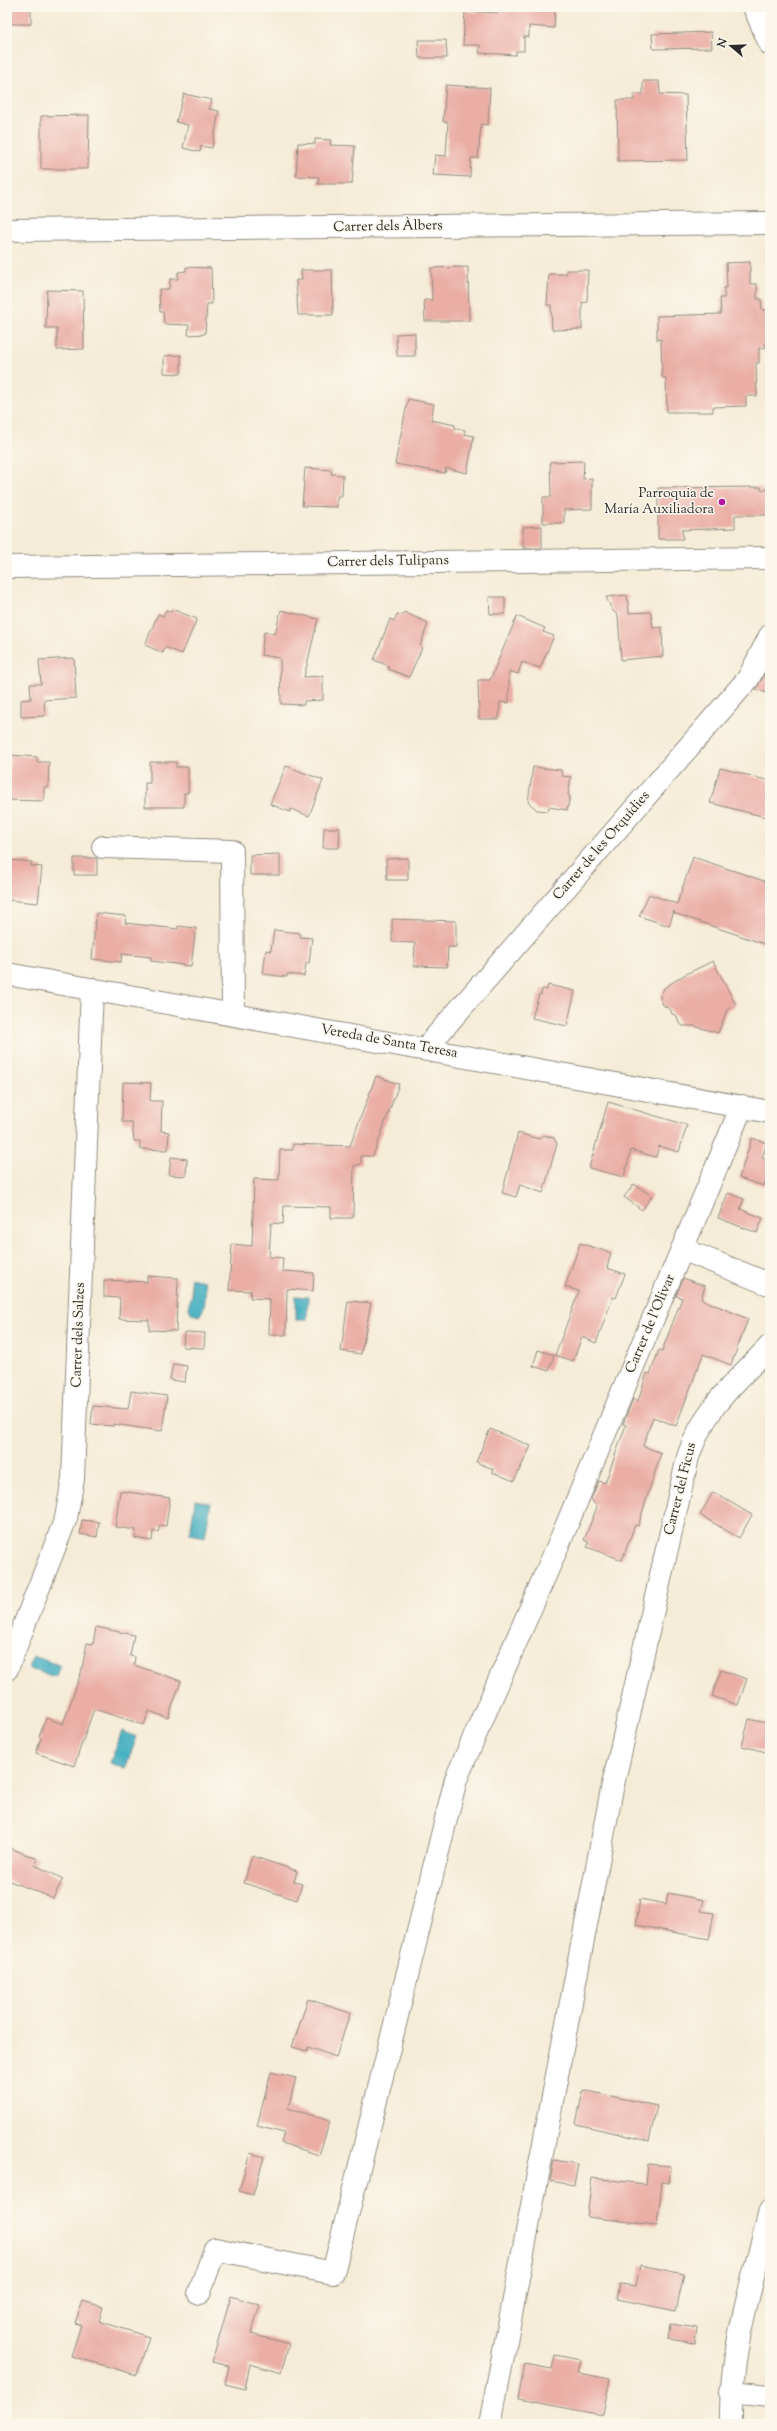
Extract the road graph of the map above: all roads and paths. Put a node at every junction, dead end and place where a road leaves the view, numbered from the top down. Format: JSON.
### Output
{"nodes":[{"id":1,"x":754,"y":7,"type":"edge"},
{"id":2,"x":770,"y":44,"type":"edge"},
{"id":3,"x":770,"y":223,"type":"edge"},
{"id":4,"x":7,"y":230,"type":"edge"},
{"id":5,"x":770,"y":558,"type":"edge"},
{"id":6,"x":7,"y":567,"type":"edge"},
{"id":7,"x":770,"y":636,"type":"edge"},
{"id":8,"x":103,"y":847,"type":"dead end"},
{"id":9,"x":7,"y":974,"type":"edge"},
{"id":10,"x":92,"y":989,"type":"junction"},
{"id":11,"x":233,"y":1014,"type":"junction"},
{"id":12,"x":425,"y":1049,"type":"junction"},
{"id":13,"x":742,"y":1106,"type":"junction"},
{"id":14,"x":770,"y":1112,"type":"edge"},
{"id":15,"x":682,"y":1249,"type":"junction"},
{"id":16,"x":766,"y":1283,"type":"dead end"},
{"id":17,"x":770,"y":1346,"type":"edge"},
{"id":18,"x":7,"y":1669,"type":"edge"},
{"id":19,"x":770,"y":2211,"type":"edge"},
{"id":20,"x":199,"y":2294,"type":"dead end"},
{"id":21,"x":730,"y":2392,"type":"junction"},
{"id":22,"x":770,"y":2396,"type":"edge"},
{"id":23,"x":490,"y":2424,"type":"edge"},
{"id":24,"x":731,"y":2424,"type":"edge"}],
"edges":[{"from":1,"to":2,"type":"street"},
{"from":3,"to":4,"type":"street","name":"Carrer dels Àlbers"},
{"from":5,"to":6,"type":"street","name":"Carrer dels Tulipans"},
{"from":7,"to":12,"type":"street","name":"Carrer de les Orquídies"},
{"from":8,"to":11,"type":"street"},
{"from":9,"to":10,"type":"street","name":"Vereda de Santa Teresa"},
{"from":10,"to":11,"type":"street","name":"Vereda de Santa Teresa"},
{"from":10,"to":18,"type":"street","name":"Carrer dels Salzes"},
{"from":11,"to":12,"type":"street","name":"Vereda de Santa Teresa"},
{"from":12,"to":13,"type":"street","name":"Vereda de Santa Teresa"},
{"from":13,"to":14,"type":"street","name":"Vereda de Santa Teresa"},
{"from":13,"to":15,"type":"street","name":"Carrer de l'Olivar"},
{"from":15,"to":16,"type":"street"},
{"from":15,"to":20,"type":"street","name":"Carrer de l'Olivar"},
{"from":17,"to":23,"type":"street","name":"Carrer del Ficus"},
{"from":19,"to":21,"type":"street"},
{"from":21,"to":22,"type":"street"},
{"from":21,"to":24,"type":"street"}]}
